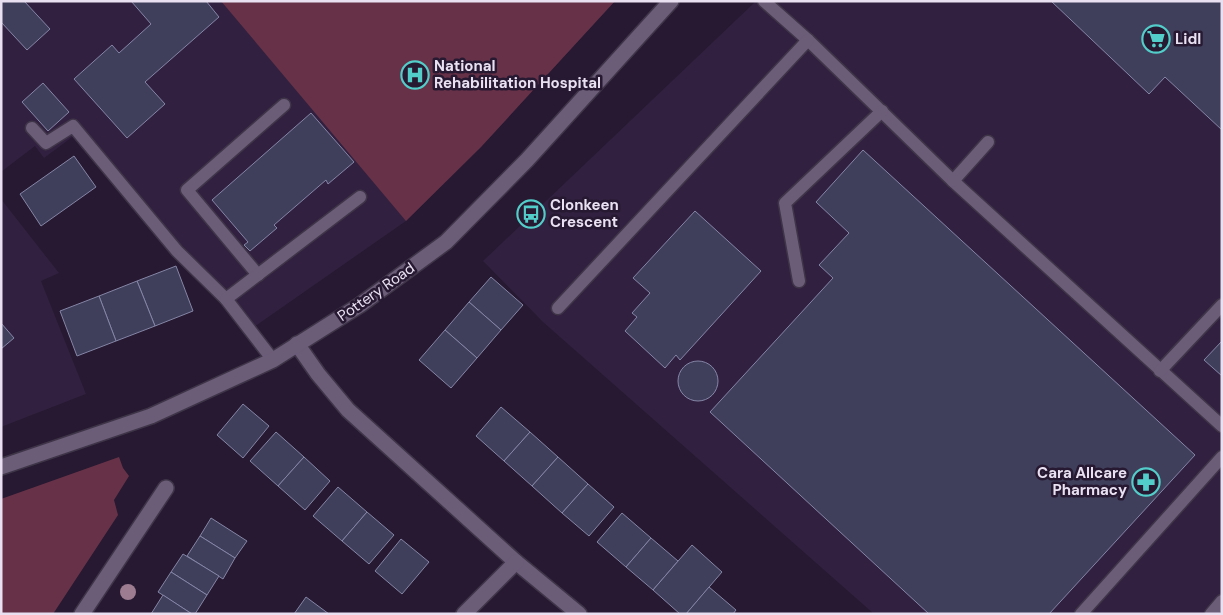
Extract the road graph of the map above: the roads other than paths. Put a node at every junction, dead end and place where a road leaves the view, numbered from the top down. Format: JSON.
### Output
{"nodes":[{"id":1,"x":671,"y":1,"type":"edge"},
{"id":2,"x":764,"y":1,"type":"edge"},
{"id":3,"x":808,"y":40,"type":"junction"},
{"id":4,"x":284,"y":105,"type":"dead end"},
{"id":5,"x":882,"y":111,"type":"junction"},
{"id":6,"x":32,"y":128,"type":"dead end"},
{"id":7,"x":988,"y":142,"type":"dead end"},
{"id":8,"x":953,"y":181,"type":"junction"},
{"id":9,"x":360,"y":197,"type":"dead end"},
{"id":10,"x":258,"y":275,"type":"junction"},
{"id":11,"x":799,"y":281,"type":"dead end"},
{"id":12,"x":226,"y":299,"type":"junction"},
{"id":13,"x":1222,"y":305,"type":"edge"},
{"id":14,"x":558,"y":308,"type":"dead end"},
{"id":15,"x":297,"y":344,"type":"junction"},
{"id":16,"x":273,"y":360,"type":"junction"},
{"id":17,"x":1160,"y":371,"type":"junction"},
{"id":18,"x":1222,"y":426,"type":"edge"},
{"id":19,"x":1222,"y":457,"type":"edge"},
{"id":20,"x":1,"y":467,"type":"edge"},
{"id":21,"x":166,"y":488,"type":"dead end"},
{"id":22,"x":516,"y":562,"type":"junction"},
{"id":23,"x":1222,"y":601,"type":"edge"},
{"id":24,"x":82,"y":614,"type":"edge"},
{"id":25,"x":464,"y":614,"type":"edge"},
{"id":26,"x":579,"y":614,"type":"edge"},
{"id":27,"x":1081,"y":614,"type":"edge"},
{"id":28,"x":1210,"y":614,"type":"edge"}],
"edges":[{"from":1,"to":15,"type":"street","name":"Pottery Road"},
{"from":2,"to":3,"type":"lane"},
{"from":3,"to":5,"type":"lane"},
{"from":3,"to":14,"type":"lane"},
{"from":4,"to":10,"type":"lane"},
{"from":5,"to":8,"type":"lane"},
{"from":5,"to":11,"type":"lane"},
{"from":6,"to":12,"type":"lane"},
{"from":7,"to":8,"type":"lane"},
{"from":8,"to":17,"type":"lane"},
{"from":9,"to":10,"type":"lane"},
{"from":10,"to":12,"type":"lane"},
{"from":12,"to":16,"type":"lane"},
{"from":13,"to":17,"type":"lane"},
{"from":15,"to":16,"type":"street","name":"Pottery Road"},
{"from":15,"to":22,"type":"street"},
{"from":16,"to":20,"type":"street","name":"Pottery Road"},
{"from":17,"to":18,"type":"lane"},
{"from":19,"to":27,"type":"lane"},
{"from":21,"to":24,"type":"street"},
{"from":22,"to":25,"type":"street"},
{"from":22,"to":26,"type":"street"},
{"from":23,"to":28,"type":"lane"}]}
